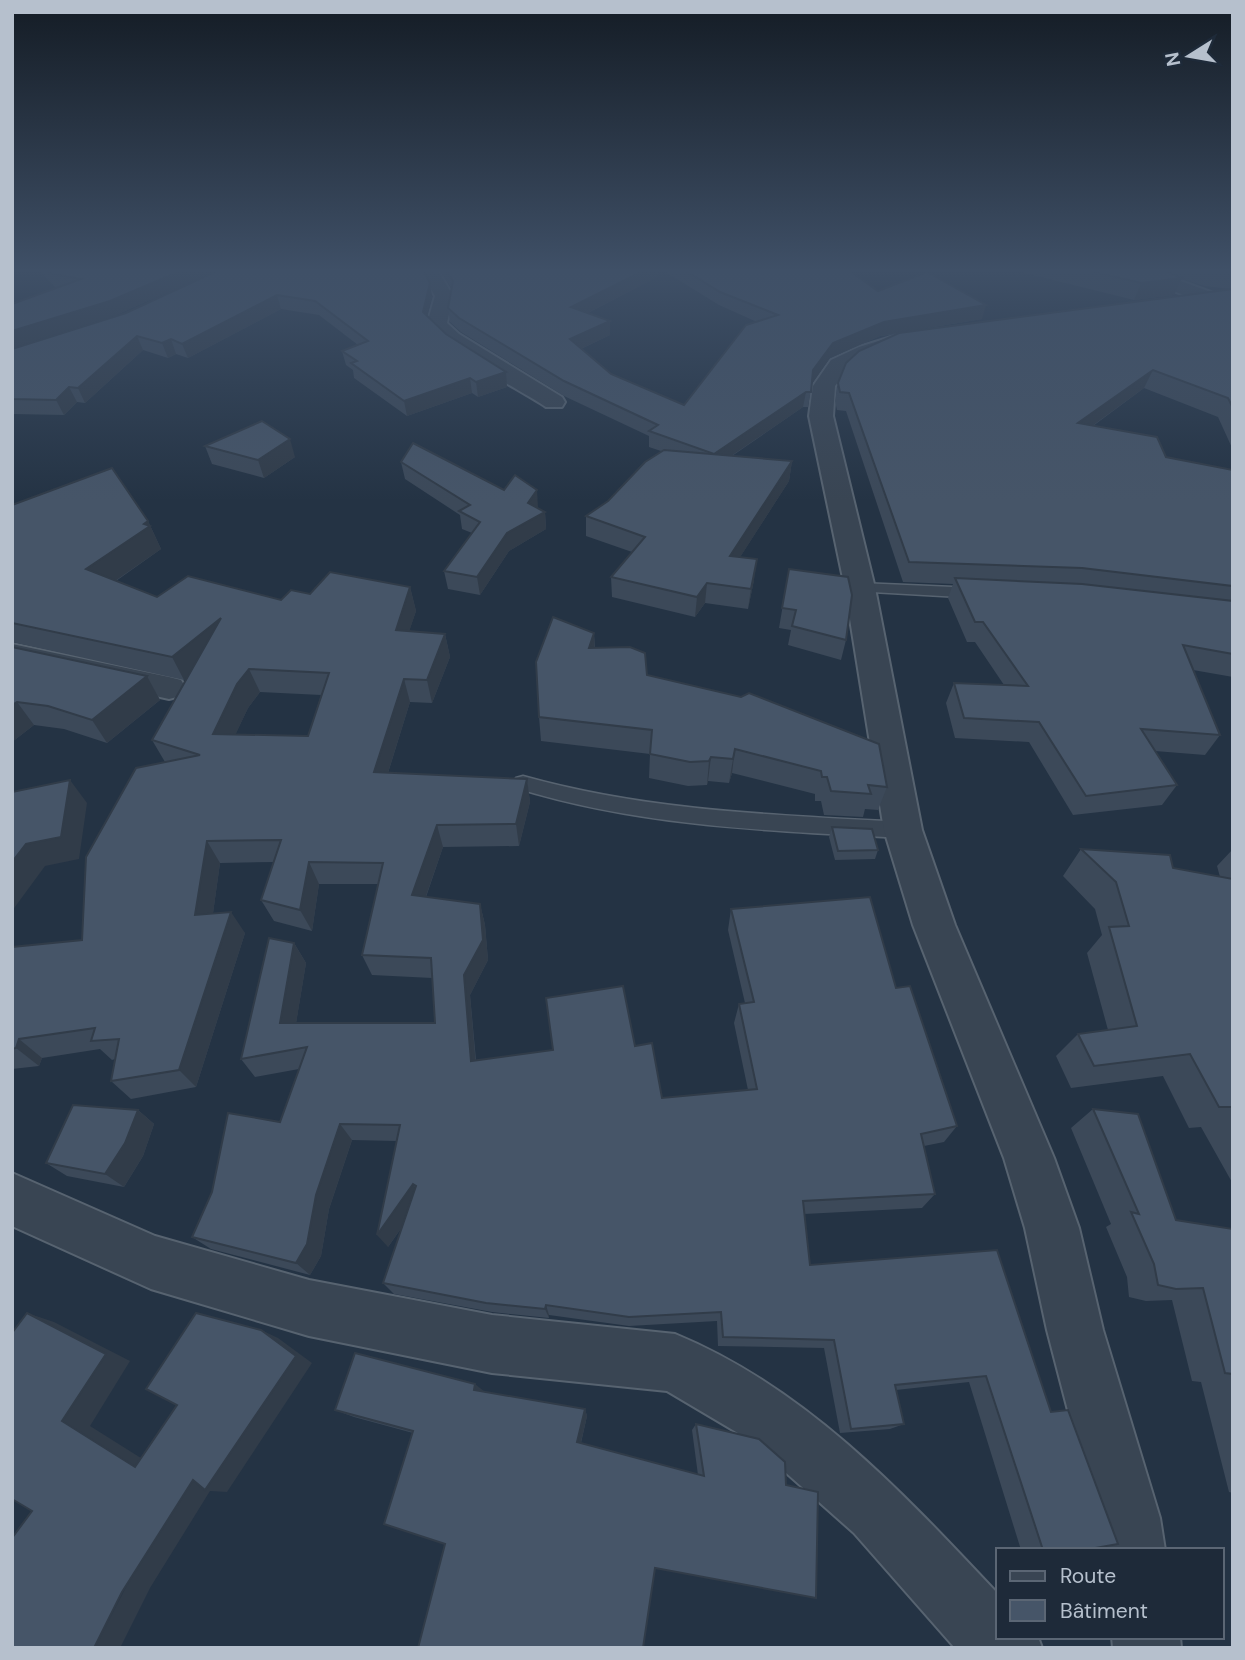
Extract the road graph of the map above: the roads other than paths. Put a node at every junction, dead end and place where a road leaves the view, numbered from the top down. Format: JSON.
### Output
{"nodes":[{"id":1,"x":465,"y":346,"type":"edge"},
{"id":2,"x":879,"y":346,"type":"edge"},
{"id":3,"x":554,"y":402,"type":"dead end"},
{"id":4,"x":860,"y":588,"type":"junction"},
{"id":5,"x":992,"y":593,"type":"edge"},
{"id":6,"x":12,"y":654,"type":"edge"},
{"id":7,"x":169,"y":688,"type":"dead end"},
{"id":8,"x":523,"y":783,"type":"edge"},
{"id":9,"x":903,"y":830,"type":"junction"},
{"id":10,"x":12,"y":1199,"type":"edge"},
{"id":11,"x":1133,"y":1548,"type":"edge"},
{"id":12,"x":996,"y":1639,"type":"edge"}],
"edges":[{"from":1,"to":3,"type":"street"},
{"from":2,"to":4,"type":"street"},
{"from":4,"to":5,"type":"lane"},
{"from":4,"to":9,"type":"street"},
{"from":6,"to":7,"type":"street"},
{"from":8,"to":9,"type":"lane"},
{"from":9,"to":11,"type":"street"},
{"from":10,"to":12,"type":"street"}]}
